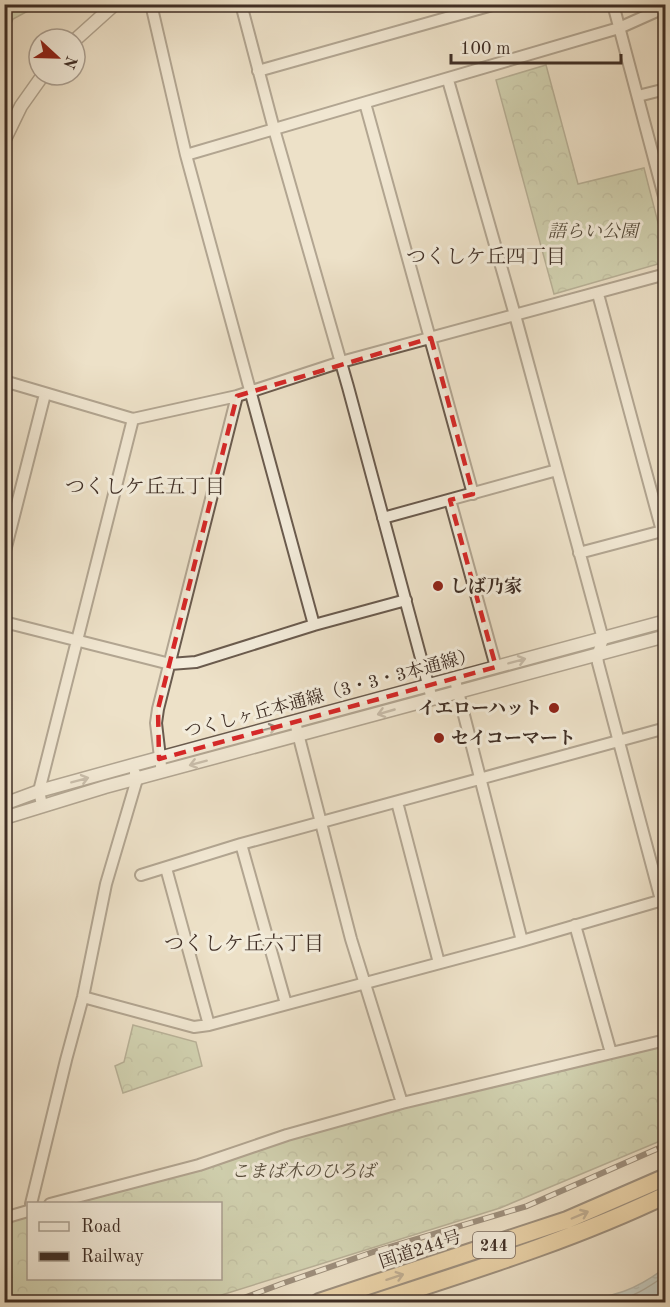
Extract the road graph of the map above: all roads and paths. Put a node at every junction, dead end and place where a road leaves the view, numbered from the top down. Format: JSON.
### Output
{"nodes":[{"id":1,"x":115,"y":4,"type":"edge"},
{"id":2,"x":151,"y":4,"type":"edge"},
{"id":3,"x":241,"y":4,"type":"edge"},
{"id":4,"x":496,"y":4,"type":"edge"},
{"id":5,"x":613,"y":4,"type":"edge"},
{"id":6,"x":666,"y":7,"type":"edge"},
{"id":7,"x":619,"y":28,"type":"junction"},
{"id":8,"x":87,"y":29,"type":"edge"},
{"id":9,"x":258,"y":71,"type":"junction"},
{"id":10,"x":448,"y":80,"type":"junction"},
{"id":11,"x":34,"y":87,"type":"edge"},
{"id":12,"x":666,"y":89,"type":"edge"},
{"id":13,"x":638,"y":96,"type":"junction"},
{"id":14,"x":365,"y":103,"type":"junction"},
{"id":15,"x":274,"y":129,"type":"junction"},
{"id":16,"x":4,"y":141,"type":"edge"},
{"id":17,"x":186,"y":155,"type":"junction"},
{"id":18,"x":666,"y":204,"type":"edge"},
{"id":19,"x":666,"y":274,"type":"edge"},
{"id":20,"x":598,"y":294,"type":"junction"},
{"id":21,"x":515,"y":315,"type":"junction"},
{"id":22,"x":431,"y":338,"type":"junction"},
{"id":23,"x":341,"y":362,"type":"junction"},
{"id":24,"x":4,"y":381,"type":"edge"},
{"id":25,"x":250,"y":391,"type":"junction"},
{"id":26,"x":45,"y":394,"type":"junction"},
{"id":27,"x":237,"y":396,"type":"junction"},
{"id":28,"x":133,"y":419,"type":"junction"},
{"id":29,"x":557,"y":470,"type":"junction"},
{"id":30,"x":472,"y":494,"type":"junction"},
{"id":31,"x":450,"y":500,"type":"junction"},
{"id":32,"x":383,"y":518,"type":"junction"},
{"id":33,"x":664,"y":530,"type":"edge"},
{"id":34,"x":579,"y":553,"type":"junction"},
{"id":35,"x":4,"y":555,"type":"edge"},
{"id":36,"x":406,"y":600,"type":"junction"},
{"id":37,"x":666,"y":621,"type":"edge"},
{"id":38,"x":4,"y":622,"type":"edge"},
{"id":39,"x":314,"y":625,"type":"junction"},
{"id":40,"x":666,"y":636,"type":"edge"},
{"id":41,"x":603,"y":639,"type":"junction"},
{"id":42,"x":76,"y":640,"type":"junction"},
{"id":43,"x":597,"y":656,"type":"junction"},
{"id":44,"x":170,"y":664,"type":"junction"},
{"id":45,"x":496,"y":667,"type":"junction"},
{"id":46,"x":454,"y":678,"type":"junction"},
{"id":47,"x":428,"y":685,"type":"junction"},
{"id":48,"x":458,"y":692,"type":"junction"},
{"id":49,"x":432,"y":699,"type":"junction"},
{"id":50,"x":295,"y":722,"type":"junction"},
{"id":51,"x":666,"y":728,"type":"edge"},
{"id":52,"x":299,"y":736,"type":"junction"},
{"id":53,"x":619,"y":741,"type":"junction"},
{"id":54,"x":159,"y":759,"type":"junction"},
{"id":55,"x":133,"y":765,"type":"junction"},
{"id":56,"x":162,"y":772,"type":"junction"},
{"id":57,"x":137,"y":779,"type":"junction"},
{"id":58,"x":480,"y":780,"type":"junction"},
{"id":59,"x":39,"y":791,"type":"junction"},
{"id":60,"x":397,"y":802,"type":"junction"},
{"id":61,"x":4,"y":804,"type":"edge"},
{"id":62,"x":42,"y":805,"type":"junction"},
{"id":63,"x":4,"y":818,"type":"edge"},
{"id":64,"x":321,"y":823,"type":"junction"},
{"id":65,"x":241,"y":844,"type":"junction"},
{"id":66,"x":166,"y":868,"type":"junction"},
{"id":67,"x":141,"y":875,"type":"dead end"},
{"id":68,"x":663,"y":900,"type":"edge"},
{"id":69,"x":575,"y":925,"type":"junction"},
{"id":70,"x":522,"y":941,"type":"junction"},
{"id":71,"x":439,"y":963,"type":"junction"},
{"id":72,"x":363,"y":982,"type":"junction"},
{"id":73,"x":83,"y":997,"type":"junction"},
{"id":74,"x":286,"y":1004,"type":"junction"},
{"id":75,"x":209,"y":1025,"type":"junction"},
{"id":76,"x":666,"y":1040,"type":"edge"},
{"id":77,"x":611,"y":1053,"type":"junction"},
{"id":78,"x":402,"y":1103,"type":"junction"},
{"id":79,"x":666,"y":1177,"type":"edge"},
{"id":80,"x":666,"y":1195,"type":"edge"},
{"id":81,"x":31,"y":1202,"type":"edge"},
{"id":82,"x":54,"y":1202,"type":"edge"},
{"id":83,"x":27,"y":1211,"type":"edge"},
{"id":84,"x":4,"y":1218,"type":"edge"},
{"id":85,"x":319,"y":1302,"type":"edge"},
{"id":86,"x":376,"y":1302,"type":"edge"}],
"edges":[{"from":1,"to":8,"type":"street"},
{"from":2,"to":17,"type":"street"},
{"from":3,"to":9,"type":"street"},
{"from":4,"to":9,"type":"street"},
{"from":5,"to":7,"type":"street"},
{"from":6,"to":7,"type":"street"},
{"from":7,"to":10,"type":"street"},
{"from":7,"to":13,"type":"street"},
{"from":9,"to":15,"type":"street"},
{"from":10,"to":14,"type":"street"},
{"from":10,"to":21,"type":"street"},
{"from":11,"to":16,"type":"street"},
{"from":12,"to":13,"type":"street"},
{"from":13,"to":18,"type":"street"},
{"from":14,"to":15,"type":"street"},
{"from":14,"to":22,"type":"street"},
{"from":15,"to":17,"type":"street"},
{"from":15,"to":23,"type":"street"},
{"from":17,"to":25,"type":"street"},
{"from":19,"to":20,"type":"street"},
{"from":20,"to":21,"type":"street"},
{"from":20,"to":33,"type":"street"},
{"from":21,"to":22,"type":"street"},
{"from":21,"to":29,"type":"street"},
{"from":22,"to":23,"type":"street"},
{"from":22,"to":30,"type":"street"},
{"from":23,"to":25,"type":"street"},
{"from":23,"to":32,"type":"street"},
{"from":24,"to":26,"type":"street"},
{"from":25,"to":27,"type":"street"},
{"from":25,"to":39,"type":"street"},
{"from":26,"to":28,"type":"street"},
{"from":26,"to":35,"type":"street"},
{"from":27,"to":28,"type":"street"},
{"from":27,"to":44,"type":"street"},
{"from":28,"to":42,"type":"street"},
{"from":29,"to":30,"type":"street"},
{"from":29,"to":34,"type":"street"},
{"from":30,"to":31,"type":"street"},
{"from":31,"to":32,"type":"street"},
{"from":31,"to":45,"type":"street"},
{"from":32,"to":36,"type":"street"},
{"from":33,"to":34,"type":"street"},
{"from":34,"to":41,"type":"street"},
{"from":36,"to":39,"type":"street"},
{"from":36,"to":47,"type":"street"},
{"from":37,"to":41,"type":"street","name":"つくしヶ丘本通線（3・3・3本通線）"},
{"from":38,"to":42,"type":"street"},
{"from":39,"to":44,"type":"street"},
{"from":40,"to":43,"type":"street","name":"つくしヶ丘本通線（3・3・3本通線）"},
{"from":41,"to":43,"type":"street"},
{"from":45,"to":41,"type":"street","name":"つくしヶ丘本通線（3・3・3本通線）","one_way":true},
{"from":42,"to":44,"type":"street"},
{"from":42,"to":59,"type":"street"},
{"from":43,"to":48,"type":"street","name":"つくしヶ丘本通線（3・3・3本通線）"},
{"from":43,"to":53,"type":"street"},
{"from":44,"to":54,"type":"street"},
{"from":45,"to":46,"type":"street","name":"つくしヶ丘本通線（3・3・3本通線）"},
{"from":46,"to":47,"type":"street","name":"つくしヶ丘本通線（3・3・3本通線）"},
{"from":46,"to":48,"type":"street"},
{"from":47,"to":49,"type":"street"},
{"from":47,"to":50,"type":"street","name":"つくしヶ丘本通線（3・3・3本通線）"},
{"from":48,"to":49,"type":"street","name":"つくしヶ丘本通線（3・3・3本通線）"},
{"from":48,"to":58,"type":"street"},
{"from":49,"to":52,"type":"street","name":"つくしヶ丘本通線（3・3・3本通線）","one_way":true},
{"from":50,"to":52,"type":"street"},
{"from":54,"to":50,"type":"street","name":"つくしヶ丘本通線（3・3・3本通線）","one_way":true},
{"from":51,"to":53,"type":"street"},
{"from":52,"to":56,"type":"street","name":"つくしヶ丘本通線（3・3・3本通線）","one_way":true},
{"from":52,"to":64,"type":"street"},
{"from":53,"to":58,"type":"street"},
{"from":53,"to":68,"type":"street"},
{"from":54,"to":55,"type":"street","name":"つくしヶ丘本通線（3・3・3本通線）"},
{"from":54,"to":56,"type":"street"},
{"from":55,"to":57,"type":"street"},
{"from":59,"to":55,"type":"street","name":"つくしヶ丘本通線（3・3・3本通線）","one_way":true},
{"from":56,"to":57,"type":"street","name":"つくしヶ丘本通線（3・3・3本通線）"},
{"from":57,"to":62,"type":"street","name":"つくしヶ丘本通線（3・3・3本通線）"},
{"from":57,"to":73,"type":"street"},
{"from":58,"to":60,"type":"street"},
{"from":58,"to":70,"type":"street"},
{"from":59,"to":61,"type":"street","name":"つくしヶ丘本通線（3・3・3本通線）"},
{"from":59,"to":62,"type":"street"},
{"from":60,"to":64,"type":"street"},
{"from":60,"to":71,"type":"street"},
{"from":62,"to":63,"type":"street","name":"つくしヶ丘本通線（3・3・3本通線）"},
{"from":64,"to":65,"type":"street"},
{"from":64,"to":72,"type":"street"},
{"from":65,"to":66,"type":"street"},
{"from":65,"to":74,"type":"street"},
{"from":66,"to":67,"type":"street"},
{"from":66,"to":75,"type":"street"},
{"from":68,"to":69,"type":"street"},
{"from":69,"to":70,"type":"street"},
{"from":69,"to":77,"type":"street"},
{"from":70,"to":71,"type":"street"},
{"from":71,"to":72,"type":"street"},
{"from":72,"to":74,"type":"street"},
{"from":72,"to":78,"type":"street"},
{"from":73,"to":75,"type":"street"},
{"from":73,"to":81,"type":"street"},
{"from":74,"to":75,"type":"street"},
{"from":76,"to":77,"type":"street"},
{"from":77,"to":78,"type":"street"},
{"from":78,"to":82,"type":"street"},
{"from":85,"to":79,"type":"highway","name":"国道244号","number":"244","one_way":true},
{"from":80,"to":86,"type":"highway","name":"国道244号","number":"244"},
{"from":83,"to":84,"type":"street"}]}
